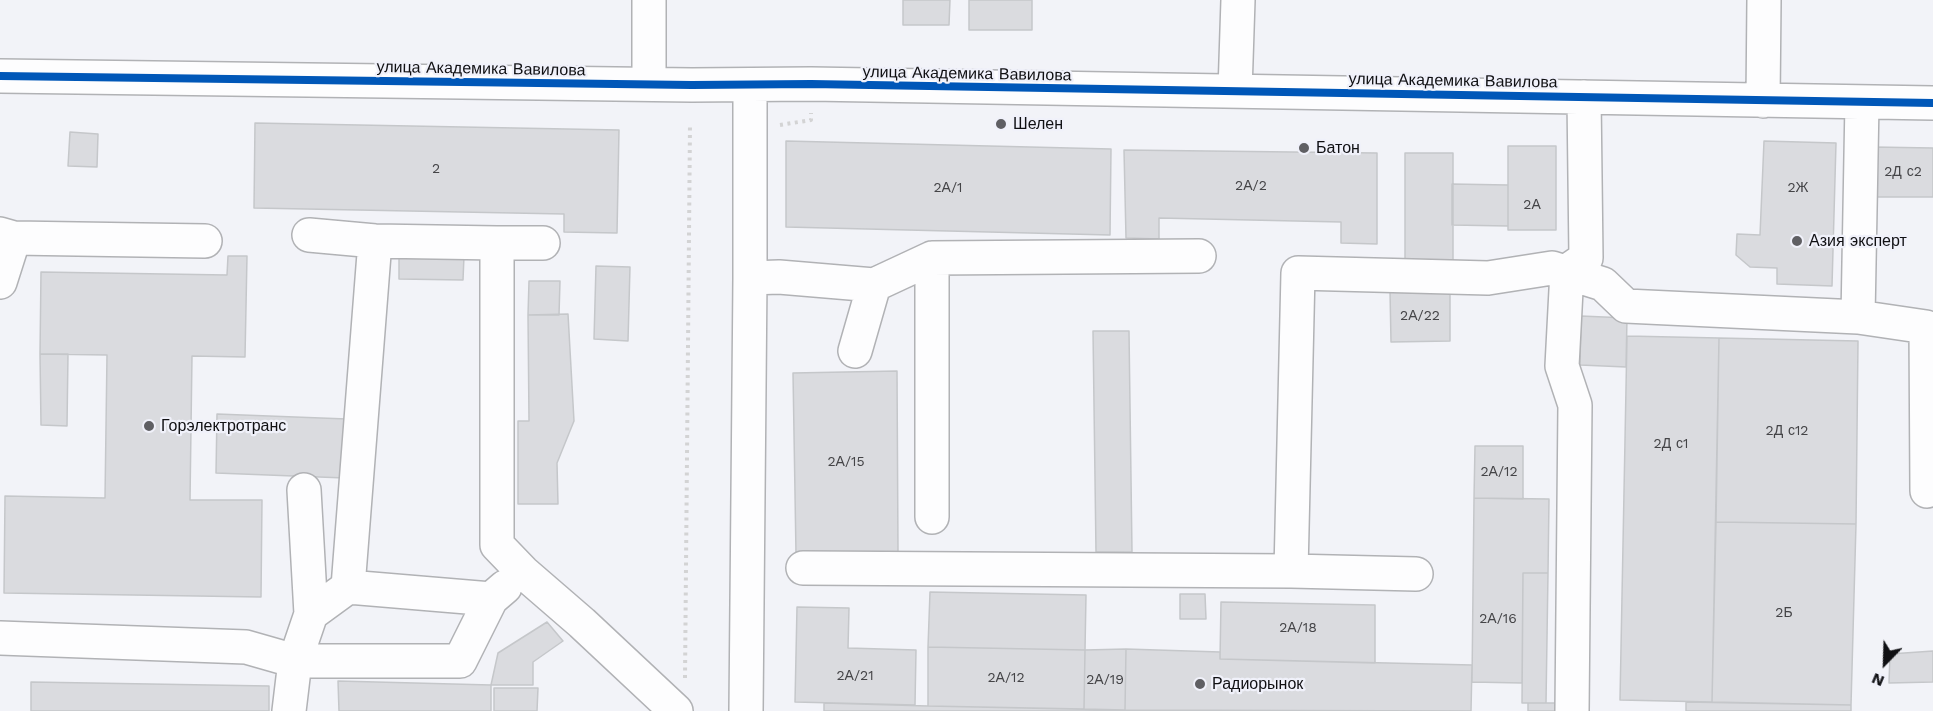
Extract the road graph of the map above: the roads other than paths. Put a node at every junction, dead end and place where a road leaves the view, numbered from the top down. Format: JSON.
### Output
{"nodes":[{"id":1,"x":649,"y":0,"type":"edge"},
{"id":2,"x":1238,"y":0,"type":"edge"},
{"id":3,"x":1764,"y":0,"type":"edge"},
{"id":4,"x":0,"y":76,"type":"edge"},
{"id":5,"x":649,"y":84,"type":"junction"},
{"id":6,"x":750,"y":86,"type":"junction"},
{"id":7,"x":1235,"y":92,"type":"junction"},
{"id":8,"x":1584,"y":97,"type":"junction"},
{"id":9,"x":1763,"y":101,"type":"junction"},
{"id":10,"x":1862,"y":102,"type":"junction"},
{"id":11,"x":1933,"y":104,"type":"edge"},
{"id":12,"x":309,"y":235,"type":"dead end"},
{"id":13,"x":7,"y":236,"type":"edge"},
{"id":14,"x":205,"y":241,"type":"dead end"},
{"id":15,"x":375,"y":241,"type":"junction"},
{"id":16,"x":497,"y":243,"type":"junction"},
{"id":17,"x":543,"y":243,"type":"dead end"},
{"id":18,"x":1199,"y":256,"type":"dead end"},
{"id":19,"x":932,"y":258,"type":"junction"},
{"id":20,"x":1567,"y":271,"type":"junction"},
{"id":21,"x":750,"y":278,"type":"junction"},
{"id":22,"x":0,"y":282,"type":"edge"},
{"id":23,"x":874,"y":285,"type":"junction"},
{"id":24,"x":1858,"y":317,"type":"junction"},
{"id":25,"x":855,"y":351,"type":"dead end"},
{"id":26,"x":304,"y":490,"type":"dead end"},
{"id":27,"x":1927,"y":491,"type":"dead end"},
{"id":28,"x":932,"y":517,"type":"dead end"},
{"id":29,"x":803,"y":568,"type":"dead end"},
{"id":30,"x":1291,"y":571,"type":"junction"},
{"id":31,"x":523,"y":572,"type":"junction"},
{"id":32,"x":1416,"y":574,"type":"dead end"},
{"id":33,"x":348,"y":587,"type":"junction"},
{"id":34,"x":491,"y":599,"type":"junction"},
{"id":35,"x":311,"y":614,"type":"junction"},
{"id":36,"x":0,"y":638,"type":"edge"},
{"id":37,"x":295,"y":662,"type":"junction"},
{"id":38,"x":680,"y":699,"type":"edge"},
{"id":39,"x":289,"y":711,"type":"edge"},
{"id":40,"x":746,"y":711,"type":"edge"},
{"id":41,"x":1572,"y":711,"type":"edge"}],
"edges":[{"from":1,"to":5,"type":"street"},
{"from":2,"to":7,"type":"street"},
{"from":3,"to":9,"type":"street"},
{"from":4,"to":5,"type":"street","name":"улица Академика Вавилова"},
{"from":5,"to":6,"type":"street","name":"улица Академика Вавилова"},
{"from":6,"to":7,"type":"street","name":"улица Академика Вавилова"},
{"from":6,"to":21,"type":"street"},
{"from":7,"to":8,"type":"street","name":"улица Академика Вавилова"},
{"from":8,"to":9,"type":"street","name":"улица Академика Вавилова"},
{"from":8,"to":20,"type":"street"},
{"from":9,"to":10,"type":"street","name":"улица Академика Вавилова"},
{"from":10,"to":11,"type":"street","name":"улица Академика Вавилова"},
{"from":10,"to":24,"type":"street"},
{"from":12,"to":15,"type":"street"},
{"from":13,"to":14,"type":"street"},
{"from":13,"to":22,"type":"street"},
{"from":15,"to":16,"type":"street"},
{"from":15,"to":33,"type":"street"},
{"from":16,"to":17,"type":"street"},
{"from":16,"to":31,"type":"street"},
{"from":18,"to":19,"type":"street"},
{"from":19,"to":23,"type":"street"},
{"from":19,"to":28,"type":"street"},
{"from":20,"to":24,"type":"street"},
{"from":20,"to":30,"type":"street"},
{"from":20,"to":41,"type":"street"},
{"from":21,"to":23,"type":"street"},
{"from":21,"to":40,"type":"street"},
{"from":23,"to":25,"type":"street"},
{"from":24,"to":27,"type":"street"},
{"from":26,"to":35,"type":"street"},
{"from":29,"to":30,"type":"street"},
{"from":30,"to":32,"type":"street"},
{"from":31,"to":34,"type":"street"},
{"from":31,"to":38,"type":"street"},
{"from":33,"to":34,"type":"street"},
{"from":33,"to":35,"type":"street"},
{"from":34,"to":37,"type":"street"},
{"from":35,"to":37,"type":"street"},
{"from":36,"to":37,"type":"street"},
{"from":37,"to":39,"type":"street"}]}
